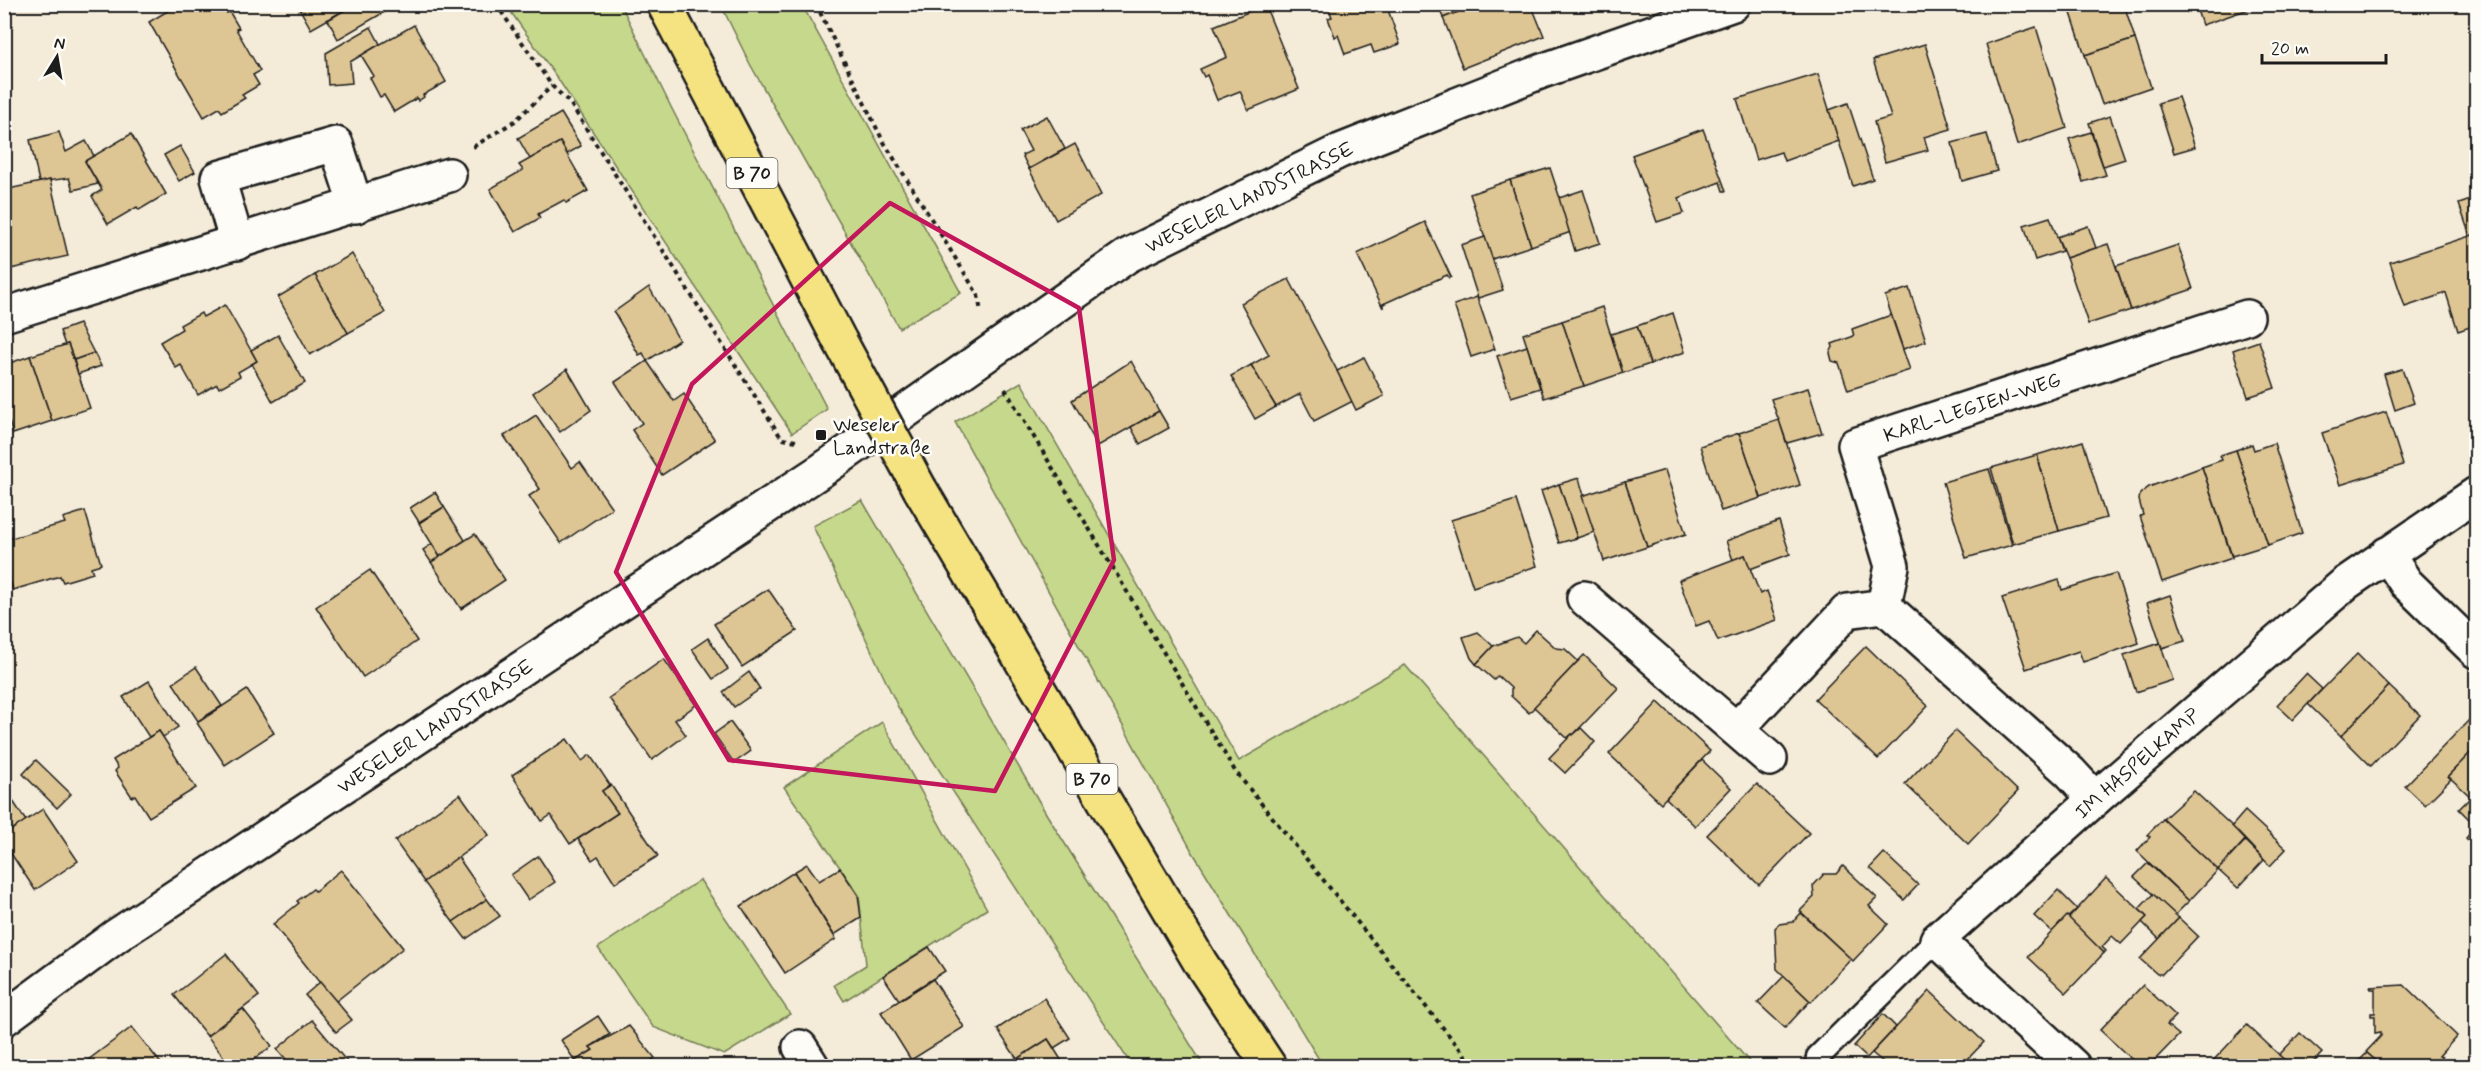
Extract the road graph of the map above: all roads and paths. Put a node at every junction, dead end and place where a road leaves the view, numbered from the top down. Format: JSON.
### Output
{"nodes":[{"id":1,"x":496,"y":4,"type":"edge"},
{"id":2,"x":664,"y":4,"type":"edge"},
{"id":3,"x":816,"y":4,"type":"edge"},
{"id":4,"x":1733,"y":4,"type":"edge"},
{"id":5,"x":552,"y":86,"type":"junction"},
{"id":6,"x":449,"y":175,"type":"joint"},
{"id":7,"x":356,"y":206,"type":"junction"},
{"id":8,"x":237,"y":243,"type":"junction"},
{"id":9,"x":4,"y":315,"type":"edge"},
{"id":10,"x":2247,"y":317,"type":"dead end"},
{"id":11,"x":992,"y":350,"type":"junction"},
{"id":12,"x":822,"y":470,"type":"junction"},
{"id":13,"x":2476,"y":494,"type":"edge"},
{"id":14,"x":2387,"y":554,"type":"junction"},
{"id":15,"x":1584,"y":598,"type":"dead end"},
{"id":16,"x":1884,"y":606,"type":"junction"},
{"id":17,"x":2476,"y":651,"type":"edge"},
{"id":18,"x":1737,"y":729,"type":"junction"},
{"id":19,"x":1770,"y":759,"type":"dead end"},
{"id":20,"x":2095,"y":799,"type":"junction"},
{"id":21,"x":1936,"y":940,"type":"junction"},
{"id":22,"x":4,"y":1019,"type":"edge"},
{"id":23,"x":1818,"y":1057,"type":"dead end"},
{"id":24,"x":1269,"y":1066,"type":"edge"},
{"id":25,"x":1473,"y":1066,"type":"edge"},
{"id":26,"x":2073,"y":1066,"type":"edge"}],
"edges":[{"from":1,"to":5,"type":"path"},
{"from":2,"to":24,"type":"main road","number":"B 70","bridge":true},
{"from":3,"to":11,"type":"path"},
{"from":4,"to":11,"type":"street","name":"WESELER LANDSTRASSE"},
{"from":5,"to":6,"type":"path"},
{"from":5,"to":12,"type":"path"},
{"from":6,"to":7,"type":"street"},
{"from":7,"to":8,"type":"street"},
{"from":7,"to":8,"type":"street"},
{"from":8,"to":9,"type":"street"},
{"from":10,"to":16,"type":"street","name":"KARL-LEGIEN-WEG"},
{"from":11,"to":12,"type":"street","name":"WESELER LANDSTRASSE"},
{"from":11,"to":25,"type":"path"},
{"from":12,"to":22,"type":"street","name":"WESELER LANDSTRASSE"},
{"from":13,"to":14,"type":"street","name":"IM HASPELKAMP"},
{"from":14,"to":17,"type":"street"},
{"from":14,"to":20,"type":"street","name":"IM HASPELKAMP"},
{"from":15,"to":18,"type":"street"},
{"from":16,"to":18,"type":"street"},
{"from":16,"to":20,"type":"street"},
{"from":18,"to":19,"type":"street"},
{"from":20,"to":21,"type":"street","name":"IM HASPELKAMP"},
{"from":21,"to":23,"type":"lane","name":"IM HASPELKAMP"},
{"from":21,"to":26,"type":"street"}]}
